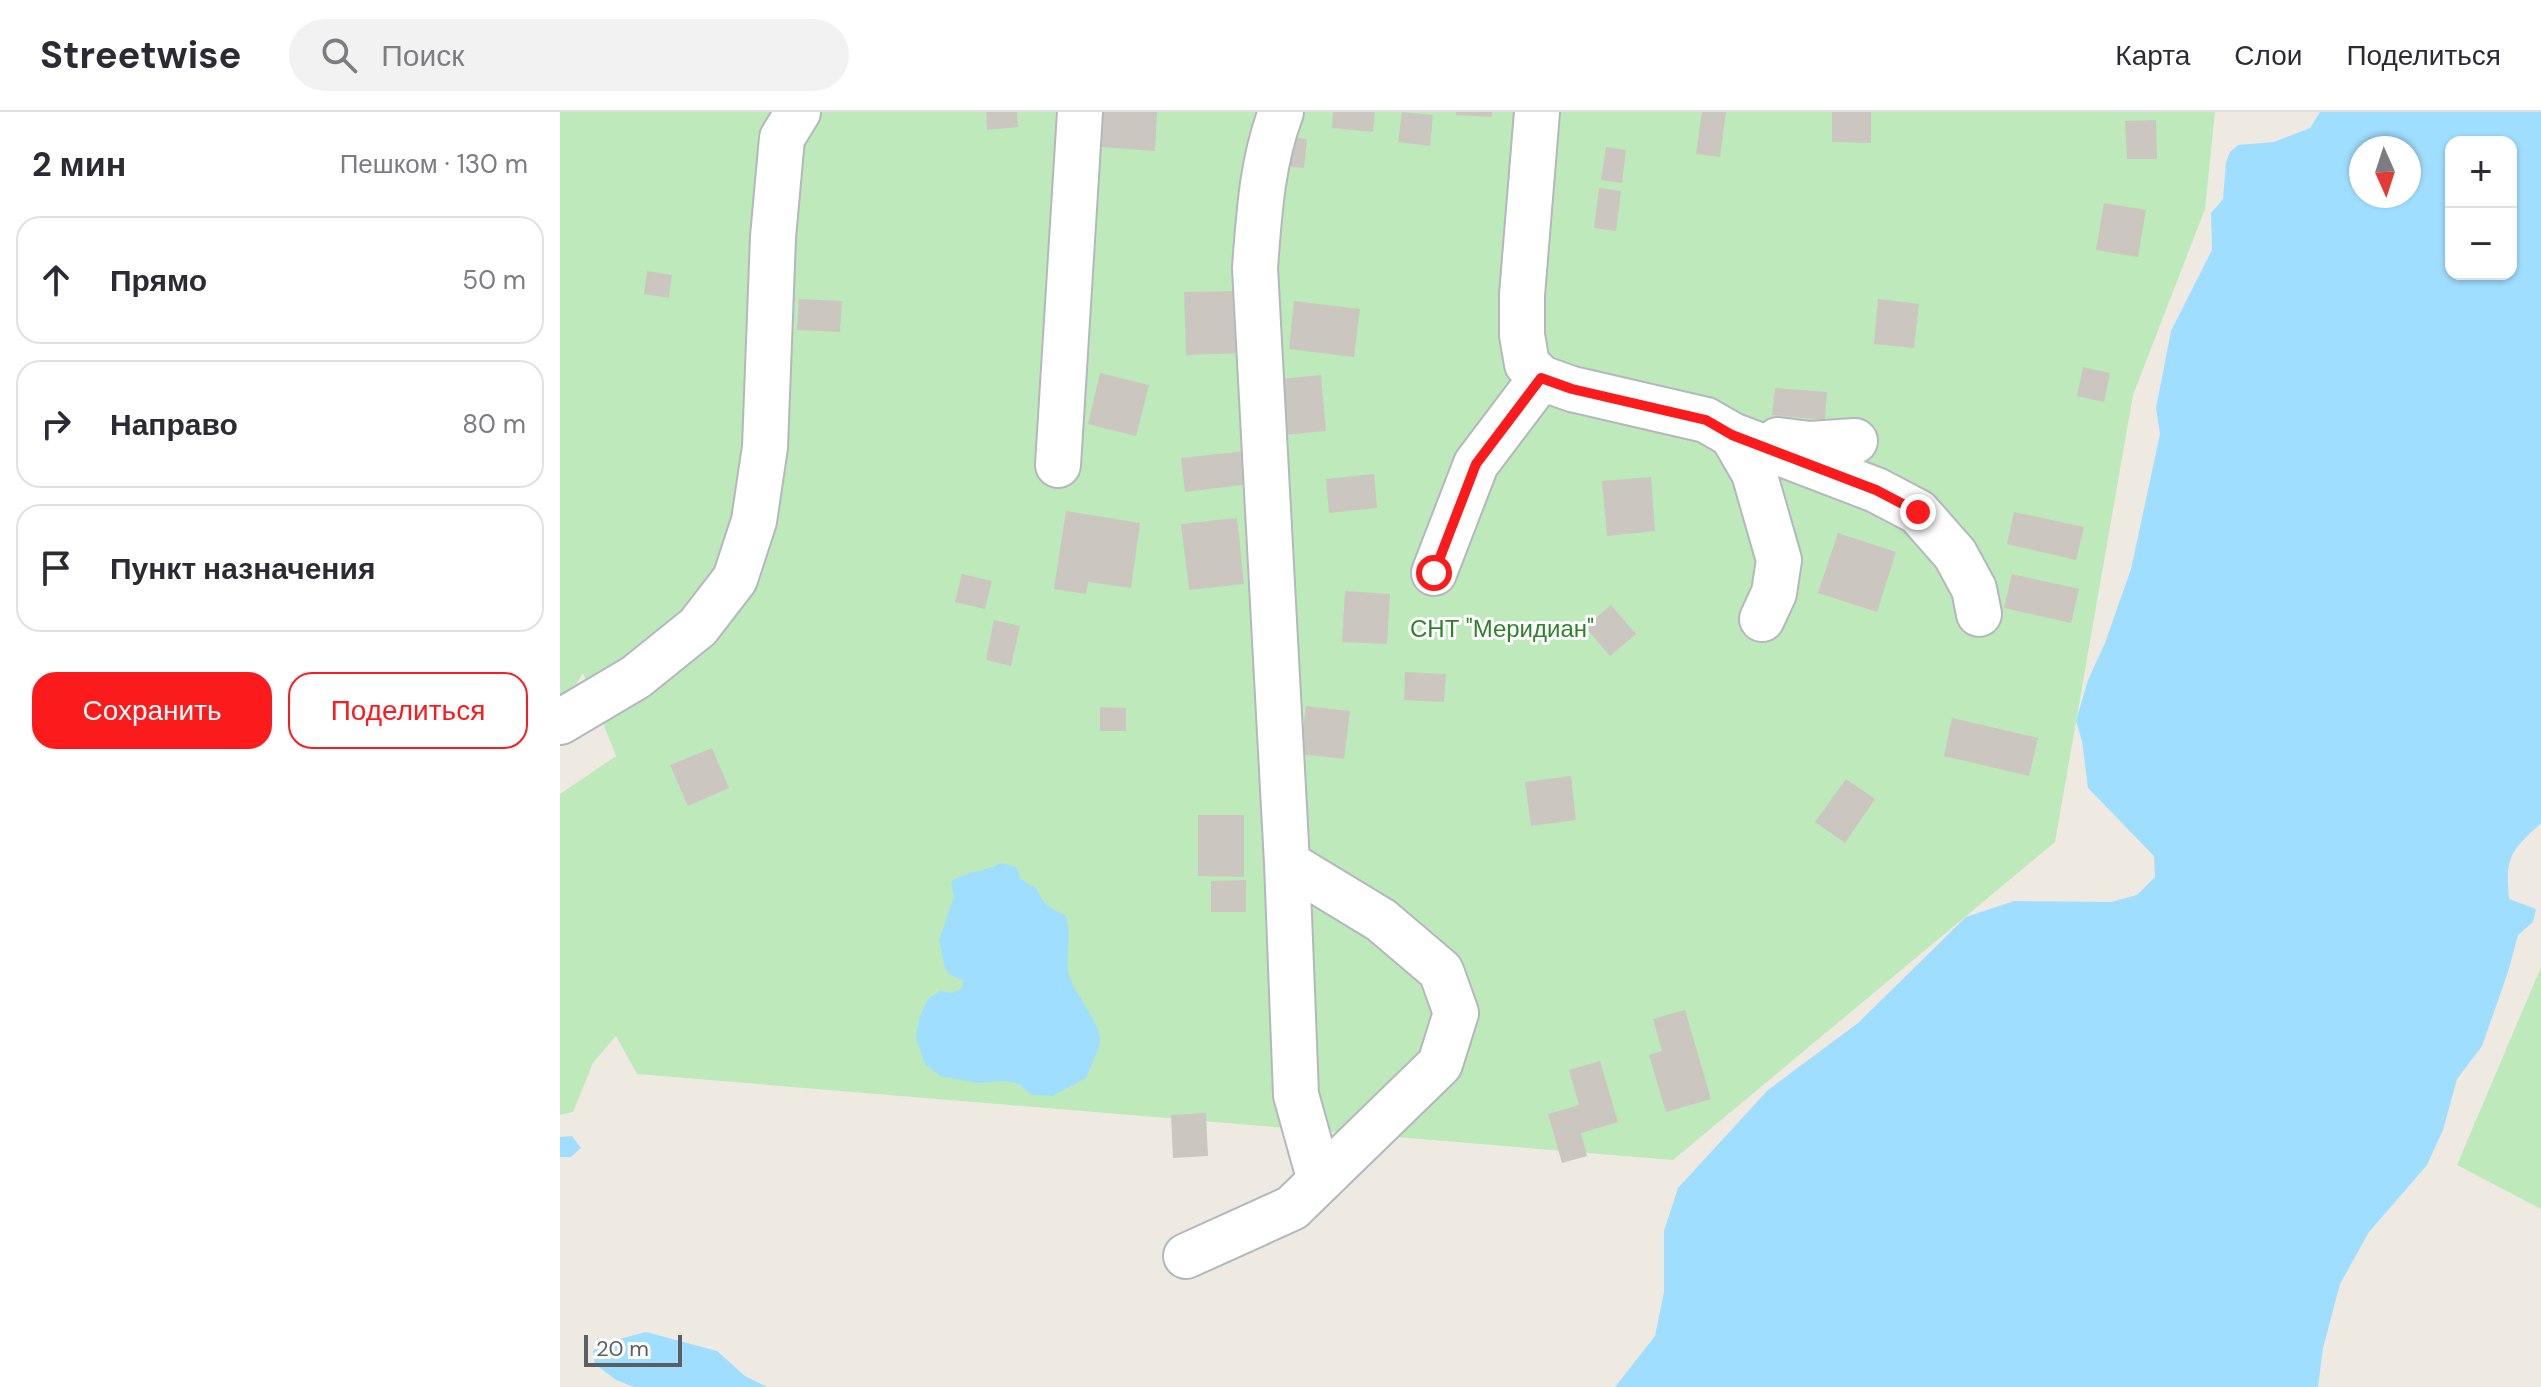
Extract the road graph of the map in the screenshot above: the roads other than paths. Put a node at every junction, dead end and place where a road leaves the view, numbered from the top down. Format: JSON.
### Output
{"nodes":[{"id":1,"x":798,"y":112,"type":"edge"},
{"id":2,"x":1080,"y":112,"type":"edge"},
{"id":3,"x":1281,"y":112,"type":"edge"},
{"id":4,"x":1537,"y":112,"type":"edge"},
{"id":5,"x":1541,"y":378,"type":"junction"},
{"id":6,"x":1732,"y":435,"type":"junction"},
{"id":7,"x":1855,"y":441,"type":"dead end"},
{"id":8,"x":1058,"y":465,"type":"dead end"},
{"id":9,"x":1434,"y":573,"type":"dead end"},
{"id":10,"x":1979,"y":614,"type":"dead end"},
{"id":11,"x":1762,"y":619,"type":"dead end"},
{"id":12,"x":560,"y":722,"type":"edge"},
{"id":13,"x":1287,"y":863,"type":"junction"},
{"id":14,"x":1320,"y":1181,"type":"junction"},
{"id":15,"x":1186,"y":1256,"type":"dead end"}],
"edges":[{"from":1,"to":12,"type":"street"},
{"from":2,"to":8,"type":"street"},
{"from":3,"to":13,"type":"street"},
{"from":4,"to":5,"type":"street"},
{"from":5,"to":6,"type":"street"},
{"from":5,"to":9,"type":"street"},
{"from":6,"to":7,"type":"street"},
{"from":6,"to":10,"type":"street"},
{"from":6,"to":11,"type":"street"},
{"from":13,"to":14,"type":"street"},
{"from":13,"to":14,"type":"street"},
{"from":14,"to":15,"type":"street"}]}
